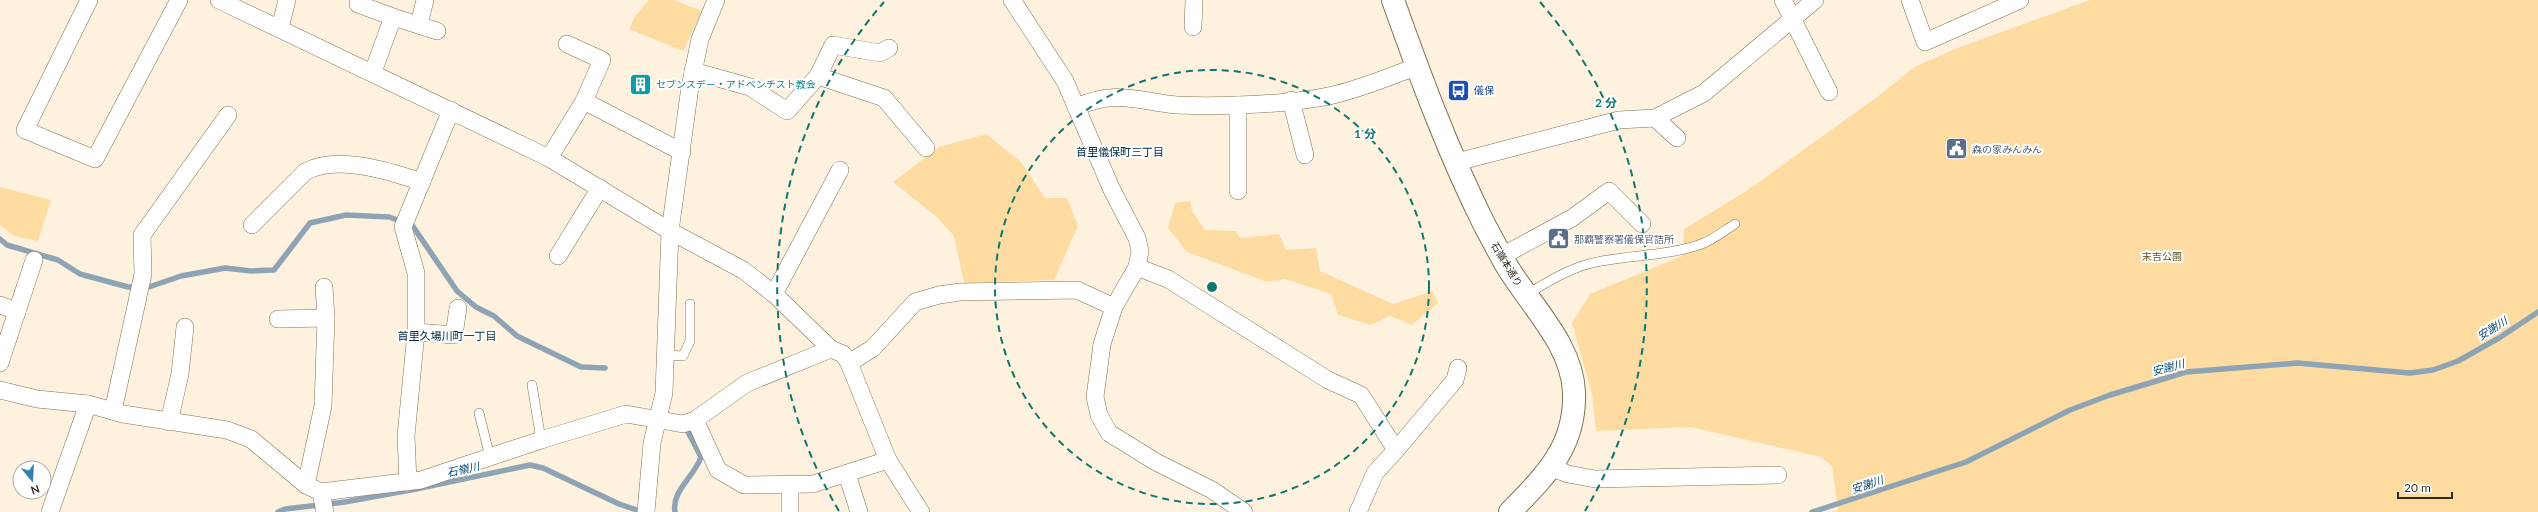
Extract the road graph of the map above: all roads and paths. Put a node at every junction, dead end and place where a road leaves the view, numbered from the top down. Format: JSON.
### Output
{"nodes":[{"id":1,"x":89,"y":0,"type":"edge"},
{"id":2,"x":179,"y":0,"type":"edge"},
{"id":3,"x":219,"y":0,"type":"edge"},
{"id":4,"x":286,"y":0,"type":"edge"},
{"id":5,"x":359,"y":0,"type":"edge"},
{"id":6,"x":425,"y":0,"type":"edge"},
{"id":7,"x":716,"y":0,"type":"edge"},
{"id":8,"x":1012,"y":0,"type":"edge"},
{"id":9,"x":1194,"y":0,"type":"edge"},
{"id":10,"x":1784,"y":0,"type":"edge"},
{"id":11,"x":1815,"y":0,"type":"edge"},
{"id":12,"x":1910,"y":0,"type":"edge"},
{"id":13,"x":2020,"y":0,"type":"edge"},
{"id":14,"x":1396,"y":3,"type":"edge"},
{"id":15,"x":393,"y":17,"type":"junction"},
{"id":16,"x":1793,"y":18,"type":"junction"},
{"id":17,"x":419,"y":25,"type":"junction"},
{"id":18,"x":1193,"y":27,"type":"dead end"},
{"id":19,"x":280,"y":28,"type":"junction"},
{"id":20,"x":437,"y":31,"type":"dead end"},
{"id":21,"x":568,"y":44,"type":"dead end"},
{"id":22,"x":889,"y":48,"type":"dead end"},
{"id":23,"x":1418,"y":66,"type":"junction"},
{"id":24,"x":693,"y":71,"type":"junction"},
{"id":25,"x":373,"y":72,"type":"junction"},
{"id":26,"x":818,"y":76,"type":"junction"},
{"id":27,"x":1829,"y":92,"type":"dead end"},
{"id":28,"x":1291,"y":100,"type":"junction"},
{"id":29,"x":584,"y":101,"type":"junction"},
{"id":30,"x":1238,"y":105,"type":"junction"},
{"id":31,"x":1076,"y":107,"type":"junction"},
{"id":32,"x":451,"y":110,"type":"junction"},
{"id":33,"x":228,"y":114,"type":"dead end"},
{"id":34,"x":1654,"y":118,"type":"junction"},
{"id":35,"x":1677,"y":138,"type":"dead end"},
{"id":36,"x":926,"y":148,"type":"dead end"},
{"id":37,"x":682,"y":152,"type":"junction"},
{"id":38,"x":1305,"y":155,"type":"dead end"},
{"id":39,"x":549,"y":158,"type":"junction"},
{"id":40,"x":1457,"y":162,"type":"junction"},
{"id":41,"x":840,"y":170,"type":"dead end"},
{"id":42,"x":422,"y":182,"type":"junction"},
{"id":43,"x":600,"y":188,"type":"junction"},
{"id":44,"x":1238,"y":191,"type":"dead end"},
{"id":45,"x":1642,"y":224,"type":"dead end"},
{"id":46,"x":1735,"y":224,"type":"dead end"},
{"id":47,"x":252,"y":225,"type":"dead end"},
{"id":48,"x":670,"y":231,"type":"junction"},
{"id":49,"x":558,"y":256,"type":"dead end"},
{"id":50,"x":1502,"y":256,"type":"junction"},
{"id":51,"x":34,"y":260,"type":"dead end"},
{"id":52,"x":1137,"y":267,"type":"junction"},
{"id":53,"x":324,"y":287,"type":"dead end"},
{"id":54,"x":774,"y":294,"type":"junction"},
{"id":55,"x":1526,"y":295,"type":"junction"},
{"id":56,"x":690,"y":304,"type":"dead end"},
{"id":57,"x":0,"y":305,"type":"edge"},
{"id":58,"x":1114,"y":307,"type":"junction"},
{"id":59,"x":458,"y":308,"type":"dead end"},
{"id":60,"x":17,"y":311,"type":"junction"},
{"id":61,"x":326,"y":318,"type":"junction"},
{"id":62,"x":278,"y":319,"type":"dead end"},
{"id":63,"x":185,"y":326,"type":"dead end"},
{"id":64,"x":416,"y":332,"type":"junction"},
{"id":65,"x":831,"y":349,"type":"junction"},
{"id":66,"x":666,"y":356,"type":"junction"},
{"id":67,"x":849,"y":363,"type":"junction"},
{"id":68,"x":0,"y":364,"type":"edge"},
{"id":69,"x":1458,"y":368,"type":"dead end"},
{"id":70,"x":532,"y":385,"type":"dead end"},
{"id":71,"x":0,"y":390,"type":"edge"},
{"id":72,"x":88,"y":404,"type":"junction"},
{"id":73,"x":113,"y":411,"type":"junction"},
{"id":74,"x":479,"y":413,"type":"dead end"},
{"id":75,"x":657,"y":419,"type":"junction"},
{"id":76,"x":695,"y":420,"type":"junction"},
{"id":77,"x":169,"y":422,"type":"junction"},
{"id":78,"x":541,"y":440,"type":"junction"},
{"id":79,"x":1396,"y":450,"type":"junction"},
{"id":80,"x":490,"y":457,"type":"junction"},
{"id":81,"x":888,"y":460,"type":"junction"},
{"id":82,"x":1552,"y":468,"type":"junction"},
{"id":83,"x":847,"y":474,"type":"junction"},
{"id":84,"x":1778,"y":475,"type":"dead end"},
{"id":85,"x":408,"y":482,"type":"junction"},
{"id":86,"x":790,"y":484,"type":"junction"},
{"id":87,"x":319,"y":496,"type":"edge"},
{"id":88,"x":646,"y":510,"type":"edge"},
{"id":89,"x":50,"y":512,"type":"edge"},
{"id":90,"x":790,"y":512,"type":"edge"},
{"id":91,"x":859,"y":512,"type":"edge"},
{"id":92,"x":921,"y":512,"type":"edge"},
{"id":93,"x":1244,"y":512,"type":"edge"},
{"id":94,"x":1358,"y":512,"type":"edge"},
{"id":95,"x":1510,"y":512,"type":"edge"}],
"edges":[{"from":1,"to":2,"type":"street"},
{"from":3,"to":19,"type":"street"},
{"from":4,"to":19,"type":"street"},
{"from":5,"to":15,"type":"street"},
{"from":6,"to":17,"type":"street"},
{"from":7,"to":24,"type":"street"},
{"from":8,"to":31,"type":"street"},
{"from":9,"to":18,"type":"street"},
{"from":10,"to":16,"type":"street"},
{"from":11,"to":16,"type":"street"},
{"from":12,"to":13,"type":"street"},
{"from":14,"to":23,"type":"main road","name":"石嶺本通り"},
{"from":15,"to":17,"type":"street"},
{"from":15,"to":25,"type":"street"},
{"from":16,"to":27,"type":"street"},
{"from":16,"to":34,"type":"street"},
{"from":17,"to":20,"type":"street"},
{"from":19,"to":25,"type":"street"},
{"from":21,"to":29,"type":"street"},
{"from":22,"to":26,"type":"street"},
{"from":23,"to":28,"type":"street"},
{"from":23,"to":40,"type":"main road","name":"石嶺本通り"},
{"from":24,"to":26,"type":"street"},
{"from":24,"to":37,"type":"street"},
{"from":25,"to":32,"type":"street"},
{"from":26,"to":36,"type":"street"},
{"from":28,"to":30,"type":"street"},
{"from":28,"to":38,"type":"street"},
{"from":29,"to":37,"type":"street"},
{"from":29,"to":39,"type":"street"},
{"from":30,"to":31,"type":"street"},
{"from":30,"to":44,"type":"street"},
{"from":31,"to":52,"type":"street"},
{"from":32,"to":39,"type":"street"},
{"from":32,"to":42,"type":"street"},
{"from":33,"to":73,"type":"street"},
{"from":34,"to":35,"type":"street"},
{"from":34,"to":40,"type":"street"},
{"from":37,"to":48,"type":"street"},
{"from":39,"to":43,"type":"street"},
{"from":40,"to":50,"type":"main road","name":"石嶺本通り"},
{"from":41,"to":54,"type":"street"},
{"from":42,"to":47,"type":"street"},
{"from":42,"to":64,"type":"street"},
{"from":43,"to":48,"type":"street"},
{"from":43,"to":49,"type":"street"},
{"from":45,"to":50,"type":"street"},
{"from":46,"to":55,"type":"lane"},
{"from":48,"to":54,"type":"street"},
{"from":48,"to":66,"type":"street"},
{"from":50,"to":55,"type":"main road","name":"石嶺本通り"},
{"from":51,"to":60,"type":"street"},
{"from":52,"to":58,"type":"street"},
{"from":52,"to":79,"type":"street"},
{"from":53,"to":61,"type":"street"},
{"from":54,"to":65,"type":"street"},
{"from":55,"to":82,"type":"main road","name":"石嶺本通り"},
{"from":56,"to":66,"type":"lane"},
{"from":57,"to":60,"type":"street"},
{"from":58,"to":67,"type":"street"},
{"from":58,"to":93,"type":"street"},
{"from":59,"to":64,"type":"street"},
{"from":60,"to":68,"type":"street"},
{"from":61,"to":62,"type":"street"},
{"from":61,"to":87,"type":"street"},
{"from":63,"to":77,"type":"street"},
{"from":64,"to":85,"type":"street"},
{"from":65,"to":67,"type":"street"},
{"from":65,"to":76,"type":"street"},
{"from":66,"to":75,"type":"street"},
{"from":67,"to":81,"type":"street"},
{"from":69,"to":79,"type":"street"},
{"from":70,"to":78,"type":"lane"},
{"from":71,"to":72,"type":"street"},
{"from":72,"to":73,"type":"street"},
{"from":72,"to":89,"type":"street"},
{"from":73,"to":77,"type":"street"},
{"from":74,"to":80,"type":"lane"},
{"from":75,"to":76,"type":"street"},
{"from":75,"to":78,"type":"street"},
{"from":75,"to":88,"type":"street"},
{"from":76,"to":86,"type":"street"},
{"from":77,"to":87,"type":"street"},
{"from":78,"to":80,"type":"street"},
{"from":79,"to":94,"type":"street"},
{"from":80,"to":85,"type":"street"},
{"from":81,"to":83,"type":"street"},
{"from":81,"to":92,"type":"street"},
{"from":82,"to":84,"type":"street"},
{"from":82,"to":95,"type":"main road","name":"石嶺本通り"},
{"from":83,"to":86,"type":"street"},
{"from":83,"to":91,"type":"street"},
{"from":85,"to":87,"type":"street"},
{"from":86,"to":90,"type":"street"}]}
